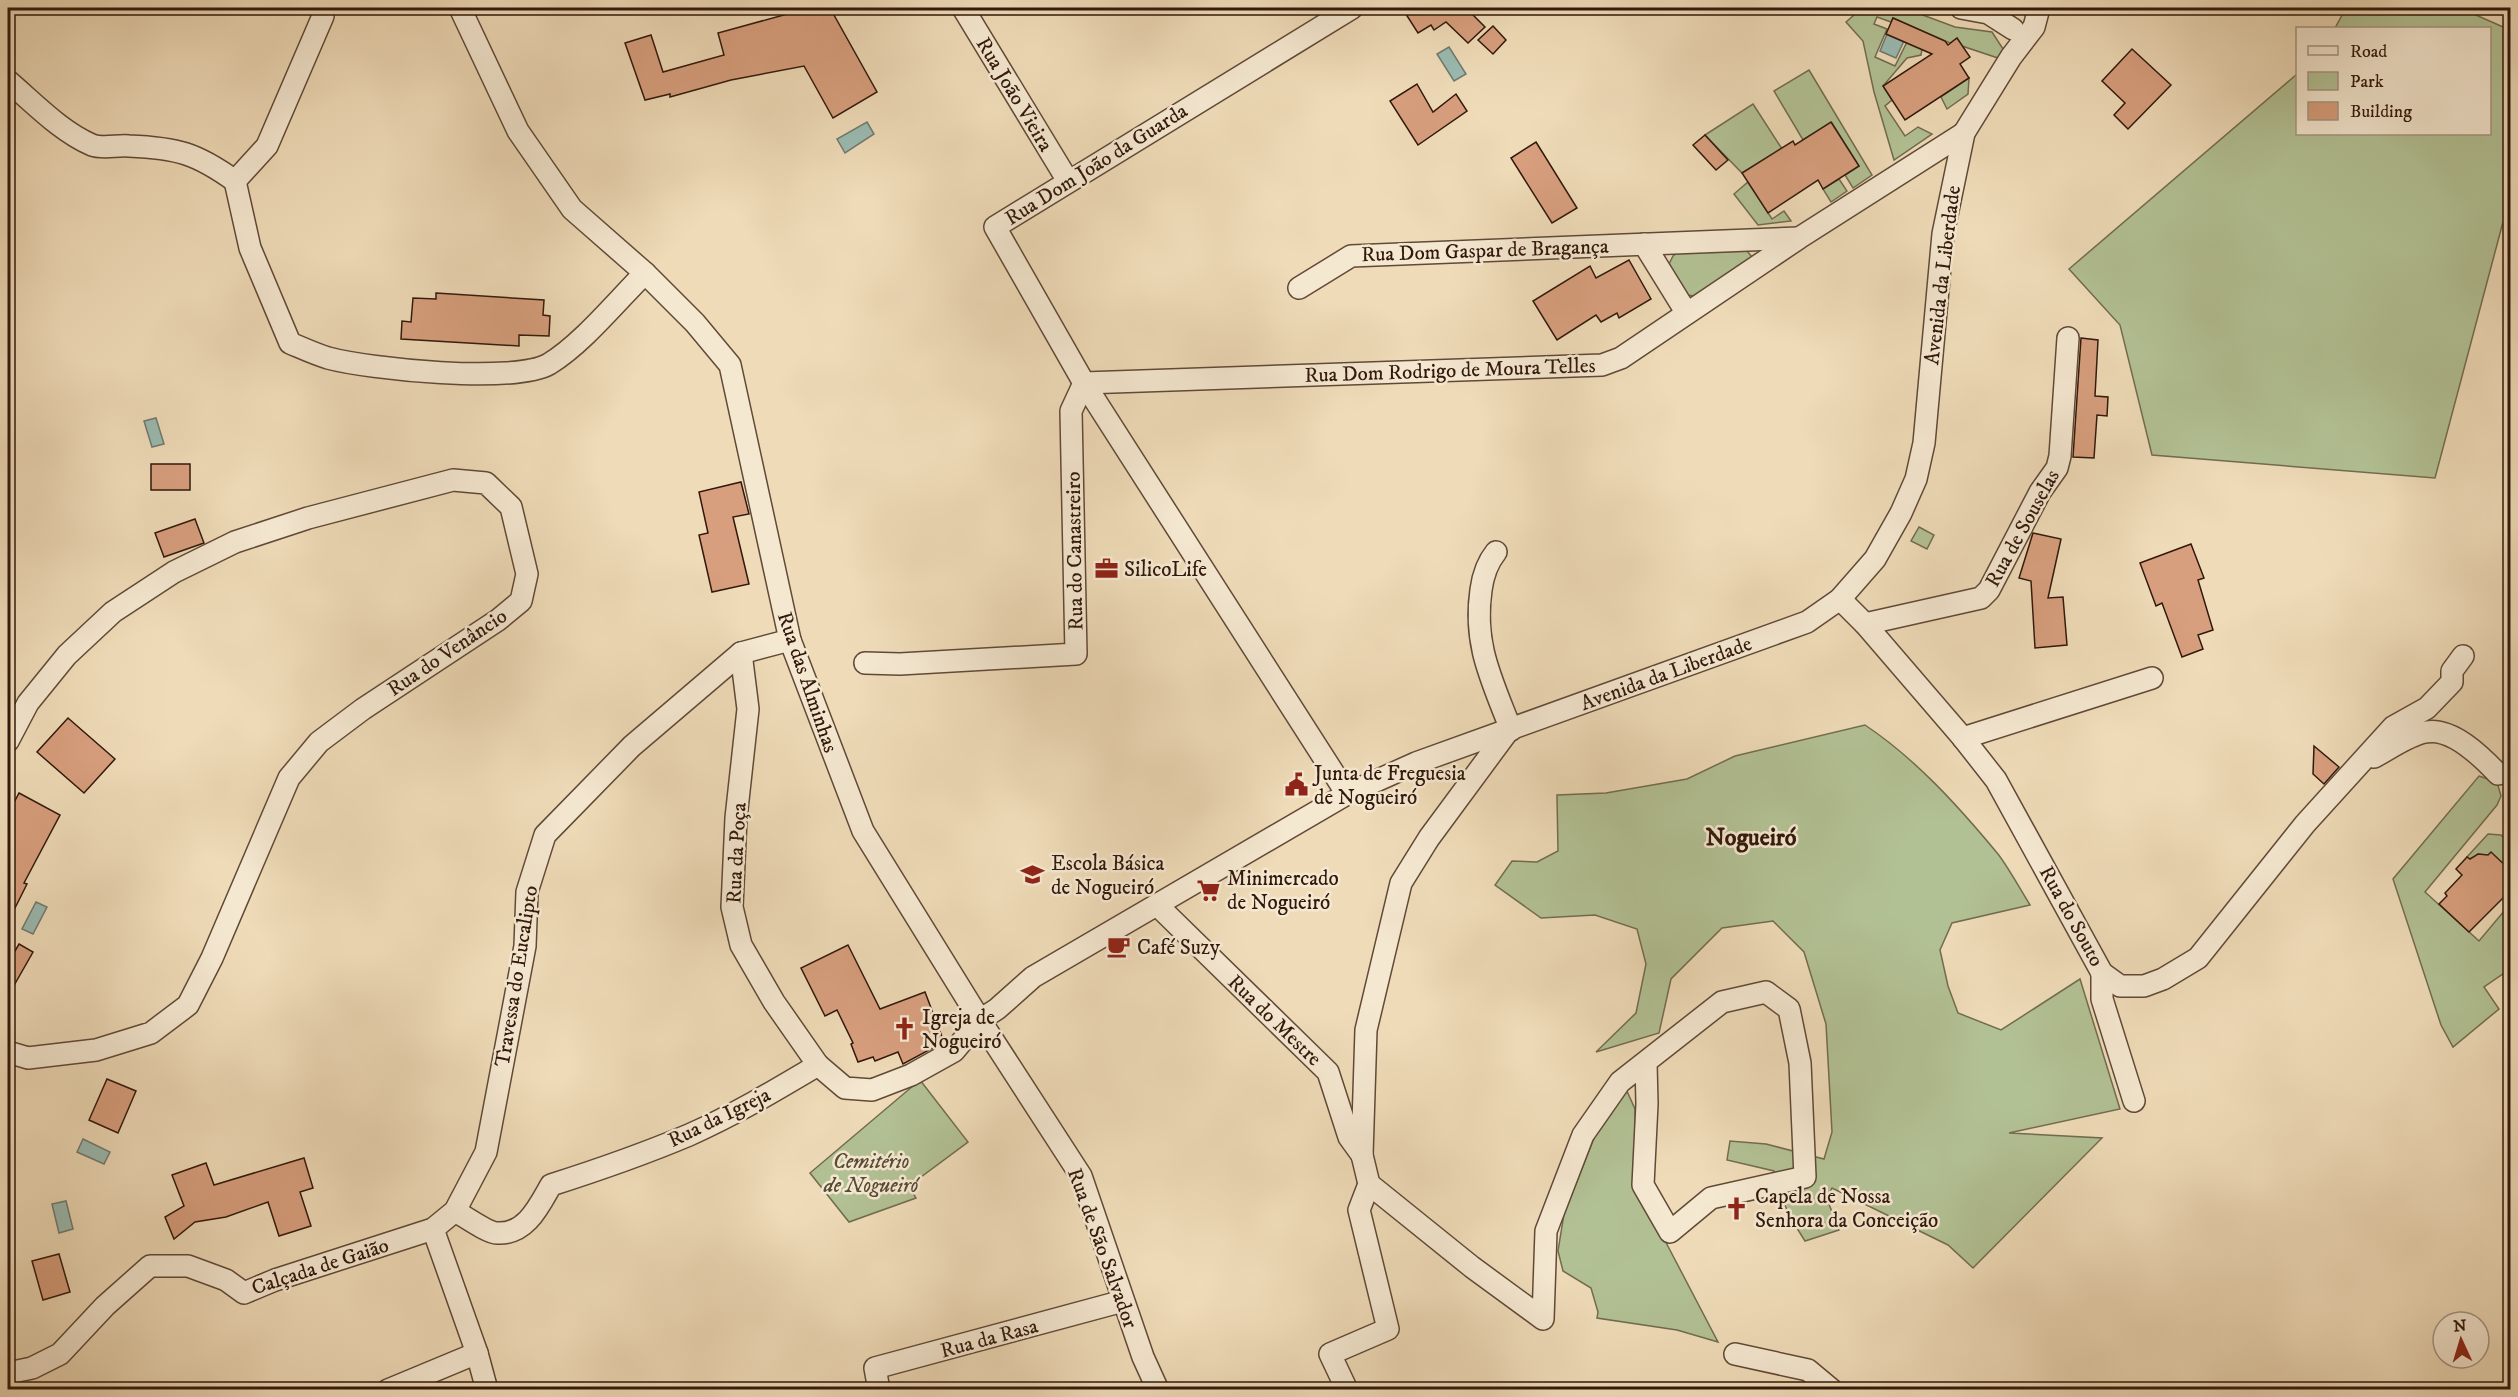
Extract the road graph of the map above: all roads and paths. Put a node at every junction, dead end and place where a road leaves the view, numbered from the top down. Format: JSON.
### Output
{"nodes":[{"id":1,"x":323,"y":8,"type":"edge"},
{"id":2,"x":460,"y":8,"type":"edge"},
{"id":3,"x":963,"y":8,"type":"edge"},
{"id":4,"x":1352,"y":8,"type":"edge"},
{"id":5,"x":1961,"y":8,"type":"edge"},
{"id":6,"x":2013,"y":8,"type":"edge"},
{"id":7,"x":2039,"y":8,"type":"edge"},
{"id":8,"x":2013,"y":29,"type":"junction"},
{"id":9,"x":2011,"y":57,"type":"junction"},
{"id":10,"x":8,"y":81,"type":"edge"},
{"id":11,"x":1964,"y":133,"type":"junction"},
{"id":12,"x":235,"y":181,"type":"junction"},
{"id":13,"x":1068,"y":182,"type":"junction"},
{"id":14,"x":1799,"y":238,"type":"junction"},
{"id":15,"x":1644,"y":244,"type":"junction"},
{"id":16,"x":645,"y":273,"type":"junction"},
{"id":17,"x":1299,"y":288,"type":"dead end"},
{"id":18,"x":1686,"y":312,"type":"junction"},
{"id":19,"x":2068,"y":338,"type":"dead end"},
{"id":20,"x":1084,"y":383,"type":"junction"},
{"id":21,"x":1496,"y":552,"type":"dead end"},
{"id":22,"x":1840,"y":599,"type":"junction"},
{"id":23,"x":1865,"y":624,"type":"junction"},
{"id":24,"x":790,"y":640,"type":"junction"},
{"id":25,"x":741,"y":653,"type":"junction"},
{"id":26,"x":2463,"y":656,"type":"dead end"},
{"id":27,"x":865,"y":663,"type":"dead end"},
{"id":28,"x":2151,"y":678,"type":"dead end"},
{"id":29,"x":1510,"y":731,"type":"junction"},
{"id":30,"x":1963,"y":738,"type":"junction"},
{"id":31,"x":8,"y":741,"type":"edge"},
{"id":32,"x":2361,"y":764,"type":"junction"},
{"id":33,"x":2498,"y":774,"type":"dead end"},
{"id":34,"x":1347,"y":794,"type":"junction"},
{"id":35,"x":1157,"y":905,"type":"junction"},
{"id":36,"x":2102,"y":973,"type":"junction"},
{"id":37,"x":980,"y":1020,"type":"junction"},
{"id":38,"x":8,"y":1052,"type":"edge"},
{"id":39,"x":1646,"y":1063,"type":"junction"},
{"id":40,"x":818,"y":1065,"type":"junction"},
{"id":41,"x":2134,"y":1101,"type":"dead end"},
{"id":42,"x":1362,"y":1155,"type":"junction"},
{"id":43,"x":1369,"y":1184,"type":"junction"},
{"id":44,"x":455,"y":1211,"type":"junction"},
{"id":45,"x":434,"y":1229,"type":"junction"},
{"id":46,"x":1123,"y":1301,"type":"junction"},
{"id":47,"x":477,"y":1353,"type":"junction"},
{"id":48,"x":1735,"y":1354,"type":"dead end"},
{"id":49,"x":8,"y":1373,"type":"edge"},
{"id":50,"x":388,"y":1389,"type":"edge"},
{"id":51,"x":487,"y":1389,"type":"edge"},
{"id":52,"x":879,"y":1389,"type":"edge"},
{"id":53,"x":1158,"y":1389,"type":"edge"},
{"id":54,"x":1347,"y":1389,"type":"edge"},
{"id":55,"x":1832,"y":1389,"type":"edge"}],
"edges":[{"from":1,"to":12,"type":"street"},
{"from":2,"to":16,"type":"street","name":"Rua das Alminhas"},
{"from":3,"to":13,"type":"street","name":"Rua João Vieira"},
{"from":4,"to":13,"type":"street","name":"Rua Dom João da Guarda"},
{"from":5,"to":8,"type":"street"},
{"from":6,"to":8,"type":"street"},
{"from":7,"to":9,"type":"street","name":"Avenida da Liberdade"},
{"from":8,"to":9,"type":"street"},
{"from":9,"to":11,"type":"street","name":"Avenida da Liberdade"},
{"from":10,"to":12,"type":"street"},
{"from":11,"to":14,"type":"street","name":"Rua Dom Rodrigo de Moura Telles"},
{"from":11,"to":22,"type":"street","name":"Avenida da Liberdade"},
{"from":12,"to":16,"type":"street"},
{"from":13,"to":20,"type":"street","name":"Rua Dom João da Guarda"},
{"from":14,"to":15,"type":"street","name":"Rua Dom Gaspar de Bragança"},
{"from":14,"to":18,"type":"street","name":"Rua Dom Rodrigo de Moura Telles"},
{"from":15,"to":17,"type":"street","name":"Rua Dom Gaspar de Bragança"},
{"from":15,"to":18,"type":"street"},
{"from":16,"to":24,"type":"street","name":"Rua das Alminhas"},
{"from":18,"to":20,"type":"street","name":"Rua Dom Rodrigo de Moura Telles"},
{"from":19,"to":23,"type":"street","name":"Rua de Souselas"},
{"from":20,"to":27,"type":"street","name":"Rua do Canastreiro"},
{"from":20,"to":34,"type":"street"},
{"from":21,"to":29,"type":"street"},
{"from":22,"to":23,"type":"street","name":"Rua do Souto"},
{"from":22,"to":29,"type":"street","name":"Avenida da Liberdade"},
{"from":23,"to":30,"type":"street","name":"Rua do Souto"},
{"from":24,"to":25,"type":"street","name":"Travessa do Eucalipto"},
{"from":24,"to":37,"type":"street","name":"Rua das Alminhas"},
{"from":25,"to":40,"type":"street","name":"Rua da Poça"},
{"from":25,"to":44,"type":"street","name":"Travessa do Eucalipto"},
{"from":26,"to":32,"type":"street","name":"Rua do Souto"},
{"from":28,"to":30,"type":"street"},
{"from":29,"to":34,"type":"street","name":"Avenida da Liberdade"},
{"from":29,"to":42,"type":"street"},
{"from":30,"to":36,"type":"street","name":"Rua do Souto"},
{"from":31,"to":38,"type":"street","name":"Rua do Venâncio"},
{"from":32,"to":33,"type":"street","name":"Rua do Souto"},
{"from":32,"to":36,"type":"street","name":"Rua do Souto"},
{"from":34,"to":35,"type":"street","name":"Avenida da Liberdade"},
{"from":35,"to":37,"type":"street","name":"Avenida da Liberdade"},
{"from":35,"to":42,"type":"street","name":"Rua do Mestre"},
{"from":36,"to":41,"type":"street"},
{"from":37,"to":40,"type":"street"},
{"from":37,"to":46,"type":"street","name":"Rua de São Salvador"},
{"from":39,"to":39,"type":"street"},
{"from":39,"to":43,"type":"street"},
{"from":40,"to":44,"type":"street","name":"Rua da Igreja"},
{"from":42,"to":43,"type":"street"},
{"from":43,"to":54,"type":"street"},
{"from":44,"to":45,"type":"street","name":"Calçada de Gaião"},
{"from":45,"to":47,"type":"street"},
{"from":45,"to":49,"type":"street","name":"Calçada de Gaião"},
{"from":46,"to":52,"type":"street","name":"Rua da Rasa"},
{"from":46,"to":53,"type":"street","name":"Rua de São Salvador"},
{"from":47,"to":50,"type":"street"},
{"from":47,"to":51,"type":"street"},
{"from":48,"to":55,"type":"street"}]}
